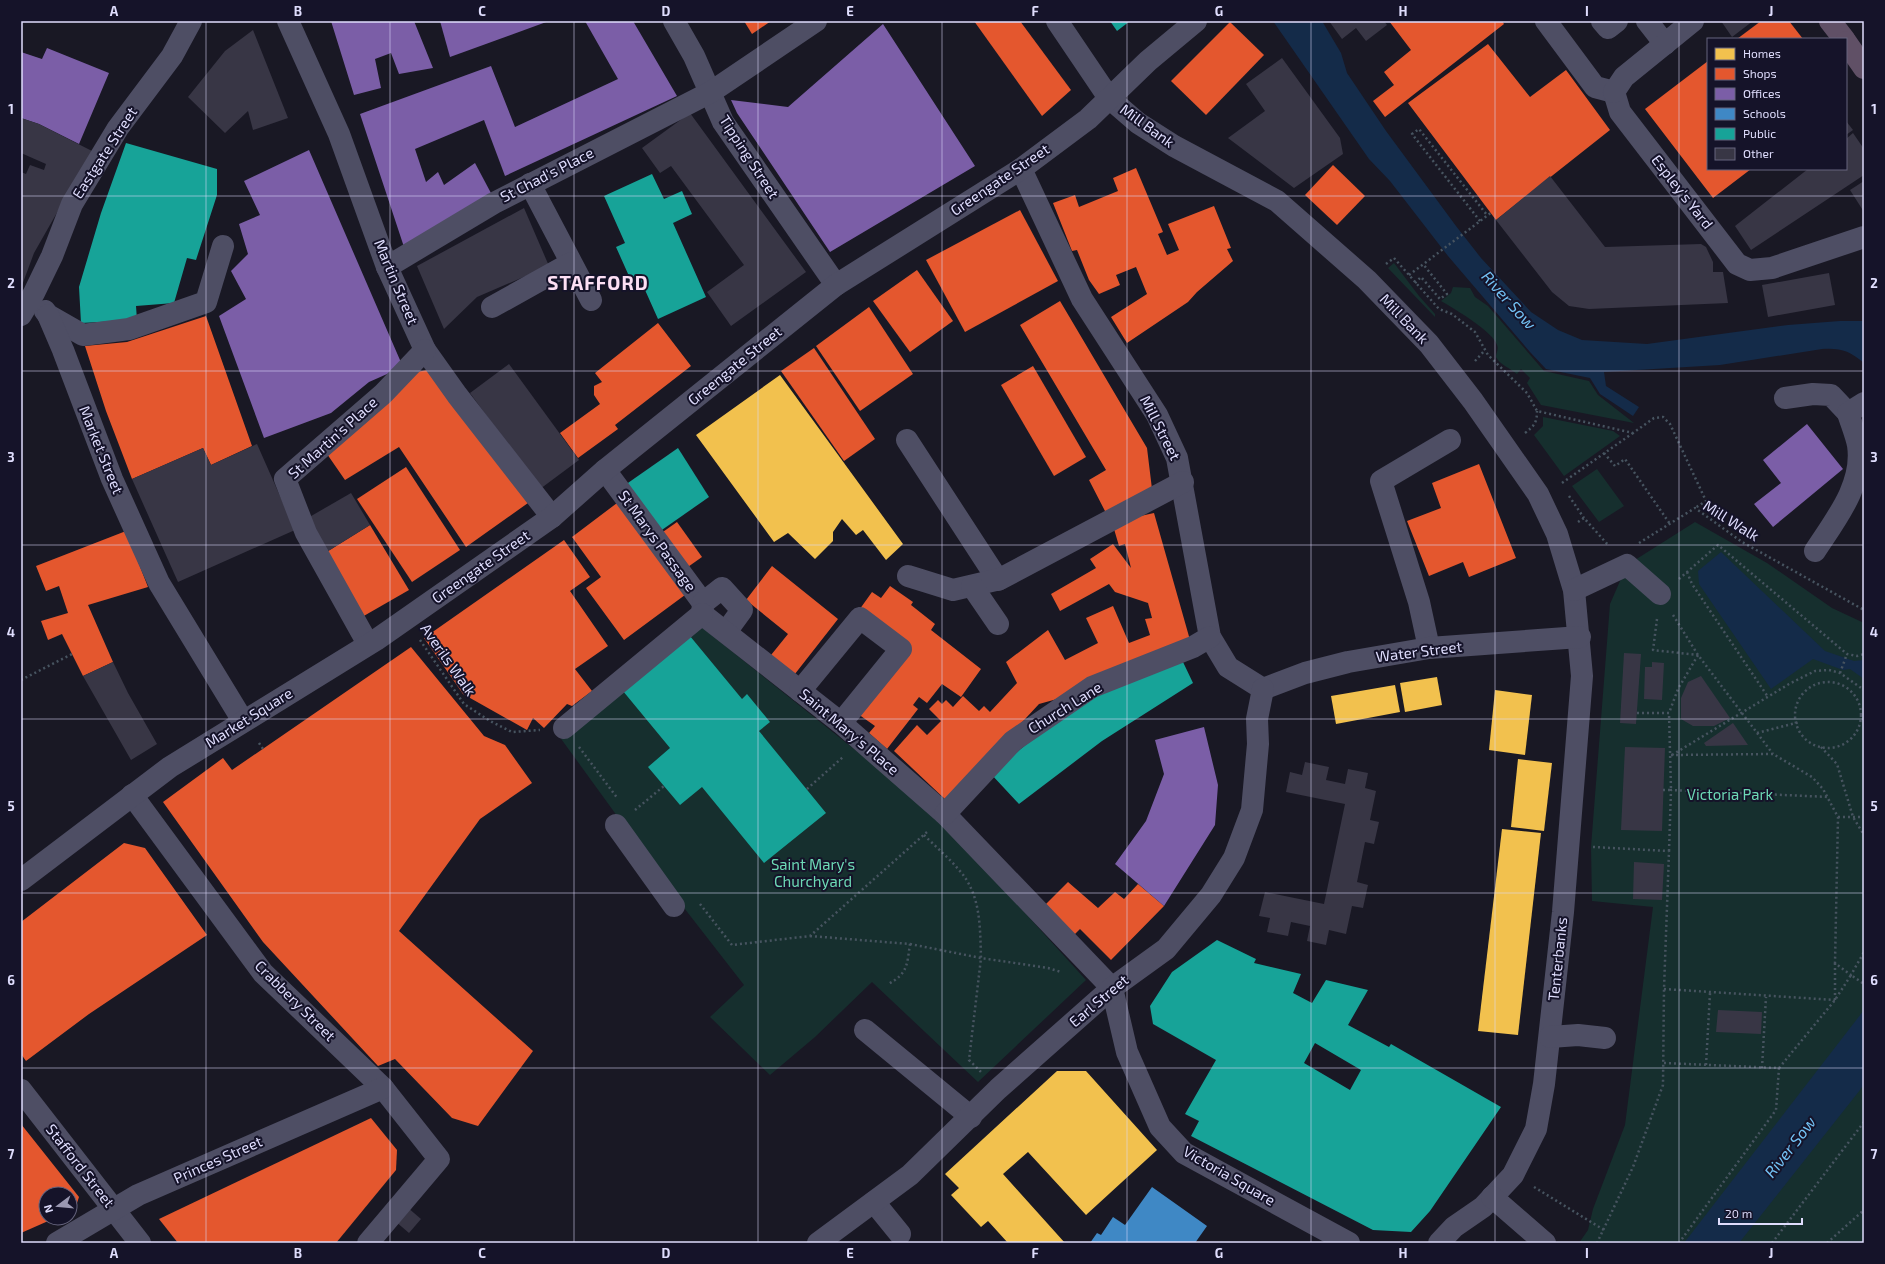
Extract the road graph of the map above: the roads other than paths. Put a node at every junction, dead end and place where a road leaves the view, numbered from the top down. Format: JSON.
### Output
{"nodes":[{"id":1,"x":191,"y":21,"type":"edge"},
{"id":2,"x":288,"y":21,"type":"edge"},
{"id":3,"x":674,"y":21,"type":"edge"},
{"id":4,"x":816,"y":21,"type":"edge"},
{"id":5,"x":1057,"y":21,"type":"edge"},
{"id":6,"x":1196,"y":21,"type":"edge"},
{"id":7,"x":1546,"y":21,"type":"edge"},
{"id":8,"x":1602,"y":21,"type":"edge"},
{"id":9,"x":1617,"y":21,"type":"edge"},
{"id":10,"x":1647,"y":21,"type":"edge"},
{"id":11,"x":1693,"y":21,"type":"edge"},
{"id":12,"x":1830,"y":21,"type":"edge"},
{"id":13,"x":1843,"y":38,"type":"edge"},
{"id":14,"x":1847,"y":43,"type":"edge"},
{"id":15,"x":1664,"y":44,"type":"junction"},
{"id":16,"x":1864,"y":68,"type":"edge"},
{"id":17,"x":711,"y":92,"type":"junction"},
{"id":18,"x":1614,"y":92,"type":"junction"},
{"id":19,"x":1109,"y":98,"type":"junction"},
{"id":20,"x":1022,"y":170,"type":"junction"},
{"id":21,"x":530,"y":184,"type":"junction"},
{"id":22,"x":1864,"y":237,"type":"edge"},
{"id":23,"x":223,"y":246,"type":"dead end"},
{"id":24,"x":571,"y":264,"type":"junction"},
{"id":25,"x":387,"y":267,"type":"junction"},
{"id":26,"x":836,"y":285,"type":"junction"},
{"id":27,"x":34,"y":293,"type":"junction"},
{"id":28,"x":591,"y":300,"type":"dead end"},
{"id":29,"x":492,"y":307,"type":"dead end"},
{"id":30,"x":21,"y":315,"type":"edge"},
{"id":31,"x":48,"y":315,"type":"junction"},
{"id":32,"x":425,"y":350,"type":"junction"},
{"id":33,"x":1785,"y":398,"type":"dead end"},
{"id":34,"x":1856,"y":408,"type":"edge"},
{"id":35,"x":907,"y":440,"type":"dead end"},
{"id":36,"x":1450,"y":440,"type":"dead end"},
{"id":37,"x":605,"y":470,"type":"junction"},
{"id":38,"x":1183,"y":482,"type":"junction"},
{"id":39,"x":552,"y":517,"type":"junction"},
{"id":40,"x":1815,"y":551,"type":"dead end"},
{"id":41,"x":908,"y":576,"type":"dead end"},
{"id":42,"x":998,"y":580,"type":"junction"},
{"id":43,"x":972,"y":586,"type":"junction"},
{"id":44,"x":1574,"y":590,"type":"junction"},
{"id":45,"x":1660,"y":594,"type":"road end"},
{"id":46,"x":702,"y":608,"type":"junction"},
{"id":47,"x":998,"y":624,"type":"dead end"},
{"id":48,"x":726,"y":632,"type":"junction"},
{"id":49,"x":1210,"y":637,"type":"junction"},
{"id":50,"x":1580,"y":637,"type":"junction"},
{"id":51,"x":368,"y":644,"type":"junction"},
{"id":52,"x":1429,"y":648,"type":"junction"},
{"id":53,"x":1263,"y":689,"type":"junction"},
{"id":54,"x":800,"y":691,"type":"junction"},
{"id":55,"x":243,"y":721,"type":"junction"},
{"id":56,"x":841,"y":723,"type":"junction"},
{"id":57,"x":564,"y":728,"type":"road end"},
{"id":58,"x":132,"y":796,"type":"junction"},
{"id":59,"x":945,"y":814,"type":"junction"},
{"id":60,"x":623,"y":820,"type":"road end"},
{"id":61,"x":21,"y":880,"type":"edge"},
{"id":62,"x":674,"y":906,"type":"dead end"},
{"id":63,"x":1112,"y":988,"type":"junction"},
{"id":64,"x":865,"y":1030,"type":"dead end"},
{"id":65,"x":1550,"y":1037,"type":"junction"},
{"id":66,"x":1605,"y":1038,"type":"dead end"},
{"id":67,"x":383,"y":1088,"type":"junction"},
{"id":68,"x":21,"y":1090,"type":"edge"},
{"id":69,"x":971,"y":1117,"type":"junction"},
{"id":70,"x":1492,"y":1198,"type":"junction"},
{"id":71,"x":874,"y":1202,"type":"junction"},
{"id":72,"x":114,"y":1210,"type":"junction"},
{"id":73,"x":900,"y":1234,"type":"dead end"},
{"id":74,"x":57,"y":1243,"type":"edge"},
{"id":75,"x":140,"y":1243,"type":"edge"},
{"id":76,"x":368,"y":1243,"type":"edge"},
{"id":77,"x":818,"y":1243,"type":"edge"},
{"id":78,"x":1349,"y":1243,"type":"edge"},
{"id":79,"x":1439,"y":1243,"type":"edge"},
{"id":80,"x":1545,"y":1243,"type":"edge"}],
"edges":[{"from":1,"to":27,"type":"street","name":"Eastgate Street"},
{"from":2,"to":25,"type":"street","name":"Martin Street"},
{"from":3,"to":17,"type":"street","name":"Tipping Street"},
{"from":4,"to":17,"type":"street","name":"St Chad's Place"},
{"from":5,"to":19,"type":"street","name":"Mill Bank"},
{"from":6,"to":19,"type":"street","name":"Greengate Street"},
{"from":7,"to":18,"type":"street"},
{"from":8,"to":9,"type":"street"},
{"from":10,"to":15,"type":"street"},
{"from":11,"to":15,"type":"street"},
{"from":12,"to":13,"type":"highway"},
{"from":14,"to":16,"type":"highway"},
{"from":15,"to":18,"type":"street"},
{"from":17,"to":21,"type":"street","name":"St Chad's Place"},
{"from":17,"to":26,"type":"street","name":"Tipping Street"},
{"from":18,"to":22,"type":"street","name":"Espley's Yard"},
{"from":19,"to":20,"type":"street","name":"Greengate Street"},
{"from":19,"to":44,"type":"street","name":"Mill Bank"},
{"from":20,"to":26,"type":"street","name":"Greengate Street"},
{"from":20,"to":38,"type":"street","name":"Mill Street"},
{"from":21,"to":24,"type":"street"},
{"from":21,"to":25,"type":"street","name":"St Chad's Place"},
{"from":23,"to":31,"type":"street"},
{"from":24,"to":28,"type":"street"},
{"from":24,"to":29,"type":"street"},
{"from":25,"to":32,"type":"street","name":"Martin Street"},
{"from":26,"to":37,"type":"street","name":"Greengate Street"},
{"from":27,"to":30,"type":"street","name":"Eastgate Street"},
{"from":27,"to":31,"type":"street","name":"Market Street"},
{"from":31,"to":55,"type":"street","name":"Market Street"},
{"from":32,"to":39,"type":"street","name":"Martin Street"},
{"from":32,"to":51,"type":"street","name":"St Martin's Place"},
{"from":33,"to":34,"type":"street"},
{"from":34,"to":40,"type":"street"},
{"from":35,"to":42,"type":"street"},
{"from":36,"to":52,"type":"street"},
{"from":37,"to":39,"type":"street","name":"Greengate Street"},
{"from":37,"to":46,"type":"street","name":"St Marys Passage"},
{"from":38,"to":42,"type":"street"},
{"from":38,"to":49,"type":"street","name":"Mill Street"},
{"from":39,"to":51,"type":"street","name":"Greengate Street"},
{"from":41,"to":43,"type":"street"},
{"from":42,"to":43,"type":"street"},
{"from":43,"to":47,"type":"street"},
{"from":44,"to":45,"type":"street"},
{"from":44,"to":50,"type":"street","name":"Mill Bank"},
{"from":46,"to":48,"type":"street","name":"Saint Mary's Place"},
{"from":46,"to":48,"type":"street"},
{"from":46,"to":57,"type":"street"},
{"from":48,"to":54,"type":"street","name":"Saint Mary's Place"},
{"from":49,"to":53,"type":"street","name":"Mill Street"},
{"from":49,"to":59,"type":"street","name":"Church Lane"},
{"from":50,"to":52,"type":"street","name":"Water Street"},
{"from":50,"to":65,"type":"street","name":"Tenterbanks"},
{"from":51,"to":55,"type":"street","name":"Market Square"},
{"from":52,"to":53,"type":"street","name":"Water Street"},
{"from":53,"to":63,"type":"street","name":"Earl Street"},
{"from":54,"to":56,"type":"street","name":"Saint Mary's Place"},
{"from":54,"to":56,"type":"street"},
{"from":55,"to":58,"type":"street","name":"Market Square"},
{"from":56,"to":59,"type":"street","name":"Saint Mary's Place"},
{"from":58,"to":61,"type":"street","name":"Market Square"},
{"from":58,"to":67,"type":"street","name":"Crabbery Street"},
{"from":59,"to":63,"type":"street","name":"Saint Mary's Place"},
{"from":60,"to":62,"type":"street"},
{"from":63,"to":69,"type":"street","name":"Earl Street"},
{"from":63,"to":78,"type":"street","name":"Victoria Square"},
{"from":64,"to":69,"type":"street"},
{"from":65,"to":66,"type":"street"},
{"from":65,"to":70,"type":"street","name":"Tenterbanks"},
{"from":67,"to":72,"type":"street","name":"Princes Street"},
{"from":67,"to":76,"type":"street","name":"Crabbery Street"},
{"from":68,"to":72,"type":"street","name":"Stafford Street"},
{"from":69,"to":71,"type":"street","name":"Earl Street"},
{"from":70,"to":79,"type":"street","name":"Tenterbanks"},
{"from":70,"to":80,"type":"street"},
{"from":71,"to":73,"type":"street"},
{"from":71,"to":77,"type":"street","name":"Earl Street"},
{"from":72,"to":74,"type":"street","name":"Princes Street"},
{"from":72,"to":75,"type":"street","name":"Stafford Street"}]}
